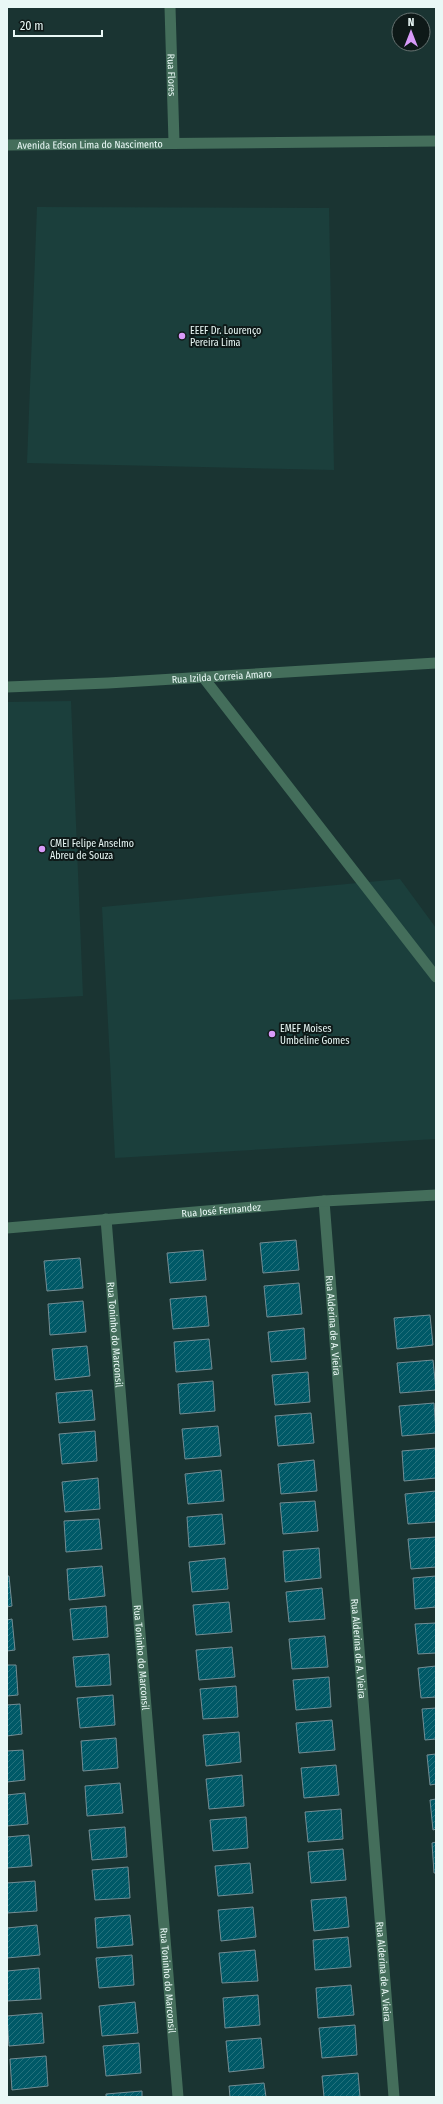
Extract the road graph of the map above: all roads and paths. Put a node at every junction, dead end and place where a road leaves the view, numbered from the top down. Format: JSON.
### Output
{"nodes":[{"id":1,"x":170,"y":7,"type":"edge"},
{"id":2,"x":436,"y":141,"type":"edge"},
{"id":3,"x":174,"y":142,"type":"junction"},
{"id":4,"x":7,"y":145,"type":"edge"},
{"id":5,"x":436,"y":663,"type":"edge"},
{"id":6,"x":203,"y":677,"type":"junction"},
{"id":7,"x":7,"y":687,"type":"edge"},
{"id":8,"x":436,"y":977,"type":"edge"},
{"id":9,"x":436,"y":1195,"type":"edge"},
{"id":10,"x":324,"y":1201,"type":"junction"},
{"id":11,"x":106,"y":1219,"type":"junction"},
{"id":12,"x":7,"y":1228,"type":"edge"},
{"id":13,"x":178,"y":2097,"type":"edge"},
{"id":14,"x":394,"y":2097,"type":"edge"}],
"edges":[{"from":1,"to":3,"type":"street","name":"Rua Flores"},
{"from":2,"to":3,"type":"street","name":"Avenida Edson Lima do Nascimento"},
{"from":3,"to":4,"type":"street","name":"Avenida Edson Lima do Nascimento"},
{"from":5,"to":6,"type":"street","name":"Rua Izilda Correia Amaro"},
{"from":6,"to":7,"type":"street","name":"Rua Izilda Correia Amaro"},
{"from":6,"to":8,"type":"street"},
{"from":9,"to":10,"type":"street","name":"Rua José Fernandez"},
{"from":10,"to":11,"type":"street","name":"Rua José Fernandez"},
{"from":10,"to":14,"type":"street","name":"Rua Alderina de A. Vieira"},
{"from":11,"to":12,"type":"street","name":"Rua José Fernandez"},
{"from":11,"to":13,"type":"street","name":"Rua Toninho do Marconsil"}]}
